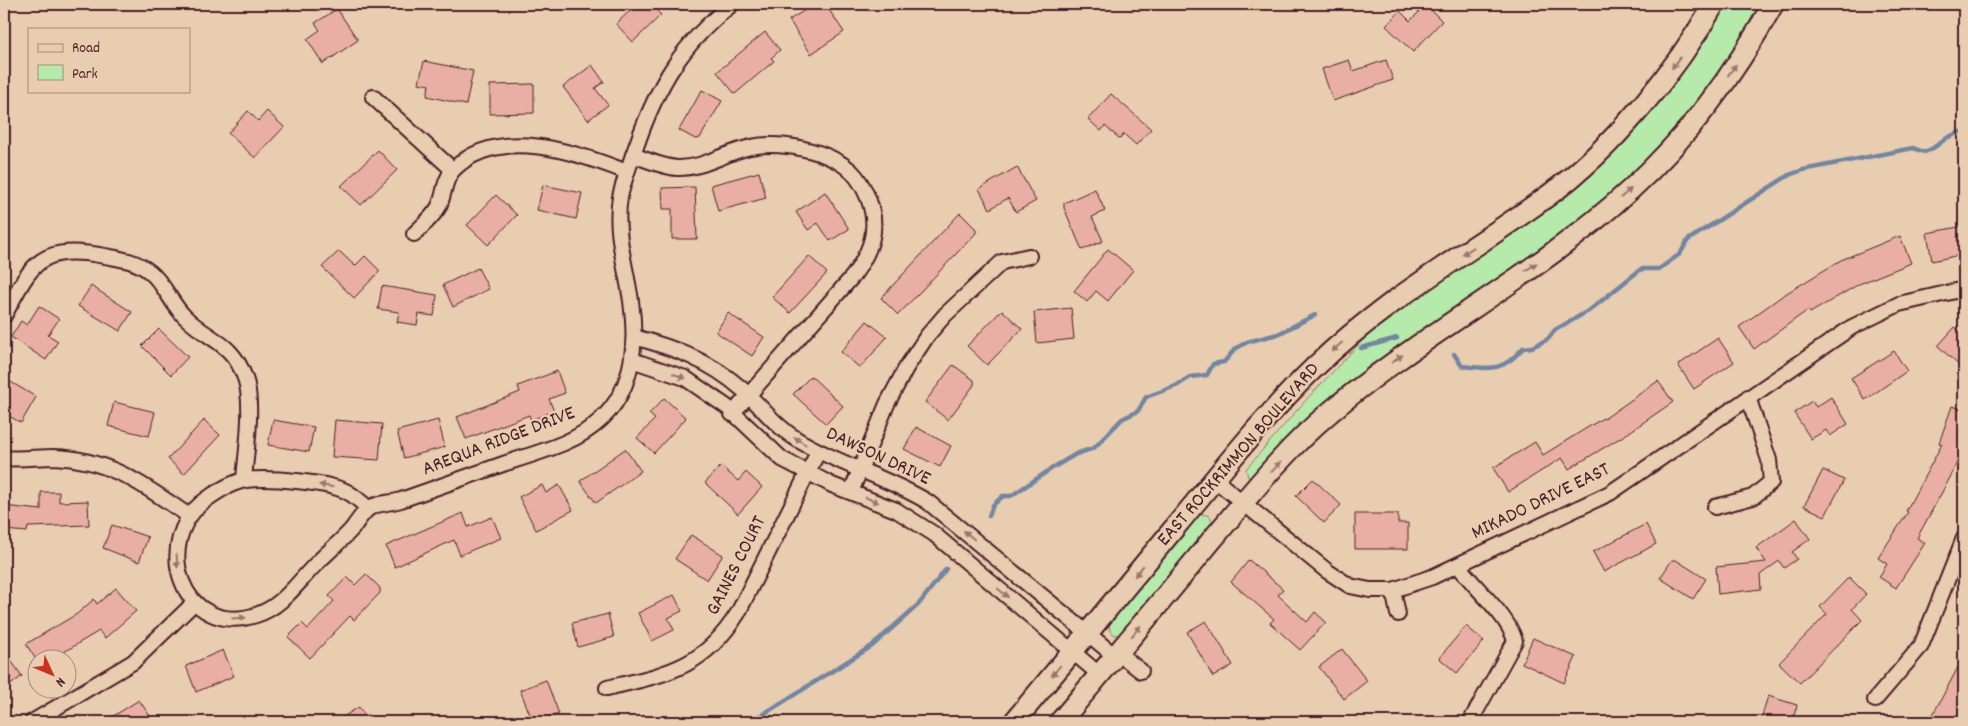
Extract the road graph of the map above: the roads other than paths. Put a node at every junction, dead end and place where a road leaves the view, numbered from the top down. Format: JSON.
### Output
{"nodes":[{"id":1,"x":732,"y":4,"type":"edge"},
{"id":2,"x":1714,"y":4,"type":"edge"},
{"id":3,"x":1773,"y":4,"type":"edge"},
{"id":4,"x":373,"y":97,"type":"dead end"},
{"id":5,"x":634,"y":155,"type":"junction"},
{"id":6,"x":453,"y":170,"type":"junction"},
{"id":7,"x":627,"y":172,"type":"junction"},
{"id":8,"x":414,"y":234,"type":"dead end"},
{"id":9,"x":1029,"y":256,"type":"dead end"},
{"id":10,"x":1964,"y":289,"type":"edge"},
{"id":11,"x":4,"y":316,"type":"edge"},
{"id":12,"x":634,"y":337,"type":"junction"},
{"id":13,"x":632,"y":360,"type":"junction"},
{"id":14,"x":749,"y":396,"type":"junction"},
{"id":15,"x":1748,"y":397,"type":"junction"},
{"id":16,"x":732,"y":414,"type":"junction"},
{"id":17,"x":818,"y":452,"type":"junction"},
{"id":18,"x":4,"y":458,"type":"edge"},
{"id":19,"x":860,"y":470,"type":"junction"},
{"id":20,"x":807,"y":473,"type":"junction"},
{"id":21,"x":1214,"y":479,"type":"junction"},
{"id":22,"x":244,"y":480,"type":"junction"},
{"id":23,"x":851,"y":492,"type":"junction"},
{"id":24,"x":1244,"y":503,"type":"junction"},
{"id":25,"x":1715,"y":507,"type":"dead end"},
{"id":26,"x":368,"y":508,"type":"junction"},
{"id":27,"x":189,"y":516,"type":"junction"},
{"id":28,"x":1964,"y":538,"type":"edge"},
{"id":29,"x":1458,"y":565,"type":"junction"},
{"id":30,"x":1393,"y":590,"type":"junction"},
{"id":31,"x":194,"y":603,"type":"junction"},
{"id":32,"x":1398,"y":614,"type":"dead end"},
{"id":33,"x":1087,"y":633,"type":"junction"},
{"id":34,"x":1072,"y":652,"type":"junction"},
{"id":35,"x":1116,"y":654,"type":"junction"},
{"id":36,"x":1141,"y":671,"type":"dead end"},
{"id":37,"x":1100,"y":675,"type":"junction"},
{"id":38,"x":607,"y":688,"type":"dead end"},
{"id":39,"x":1875,"y":700,"type":"dead end"},
{"id":40,"x":32,"y":722,"type":"edge"},
{"id":41,"x":1014,"y":722,"type":"edge"},
{"id":42,"x":1060,"y":722,"type":"edge"},
{"id":43,"x":1470,"y":722,"type":"edge"}],
"edges":[{"from":1,"to":5,"type":"street","name":"AREQUA RIDGE DRIVE"},
{"from":2,"to":21,"type":"main road","name":"EAST ROCKRIMMON BOULEVARD","one_way":true},
{"from":24,"to":3,"type":"main road","name":"EAST ROCKRIMMON BOULEVARD","one_way":true},
{"from":4,"to":6,"type":"street"},
{"from":5,"to":7,"type":"street","name":"AREQUA RIDGE DRIVE"},
{"from":5,"to":14,"type":"street"},
{"from":6,"to":7,"type":"street"},
{"from":6,"to":8,"type":"street"},
{"from":7,"to":12,"type":"street","name":"AREQUA RIDGE DRIVE"},
{"from":9,"to":19,"type":"street"},
{"from":10,"to":15,"type":"street","name":"MIKADO DRIVE EAST"},
{"from":11,"to":22,"type":"street"},
{"from":12,"to":13,"type":"street","name":"AREQUA RIDGE DRIVE"},
{"from":12,"to":14,"type":"street","name":"DAWSON DRIVE"},
{"from":13,"to":16,"type":"street","name":"DAWSON DRIVE","one_way":true},
{"from":13,"to":26,"type":"street","name":"AREQUA RIDGE DRIVE"},
{"from":14,"to":16,"type":"street"},
{"from":17,"to":14,"type":"street","name":"DAWSON DRIVE","one_way":true},
{"from":15,"to":25,"type":"street"},
{"from":15,"to":29,"type":"street","name":"MIKADO DRIVE EAST"},
{"from":16,"to":20,"type":"street","name":"DAWSON DRIVE"},
{"from":17,"to":19,"type":"street","name":"DAWSON DRIVE"},
{"from":17,"to":20,"type":"street","name":"GAINES COURT"},
{"from":18,"to":27,"type":"street"},
{"from":19,"to":23,"type":"street"},
{"from":33,"to":19,"type":"street","name":"DAWSON DRIVE","one_way":true},
{"from":20,"to":23,"type":"street","name":"DAWSON DRIVE"},
{"from":20,"to":38,"type":"street","name":"GAINES COURT"},
{"from":21,"to":24,"type":"street","name":"MIKADO DRIVE EAST"},
{"from":21,"to":33,"type":"main road","name":"EAST ROCKRIMMON BOULEVARD","one_way":true},
{"from":26,"to":22,"type":"street","one_way":true},
{"from":22,"to":27,"type":"street"},
{"from":23,"to":34,"type":"street","name":"DAWSON DRIVE","one_way":true},
{"from":24,"to":30,"type":"street","name":"MIKADO DRIVE EAST"},
{"from":35,"to":24,"type":"main road","name":"EAST ROCKRIMMON BOULEVARD","one_way":true},
{"from":31,"to":26,"type":"street","one_way":true},
{"from":27,"to":31,"type":"street","one_way":true},
{"from":28,"to":39,"type":"street"},
{"from":29,"to":30,"type":"street","name":"MIKADO DRIVE EAST"},
{"from":29,"to":43,"type":"street"},
{"from":30,"to":32,"type":"street"},
{"from":31,"to":40,"type":"street"},
{"from":33,"to":34,"type":"main road","name":"EAST ROCKRIMMON BOULEVARD"},
{"from":33,"to":35,"type":"street","name":"DAWSON DRIVE"},
{"from":34,"to":37,"type":"street","name":"DAWSON DRIVE"},
{"from":34,"to":41,"type":"main road","name":"EAST ROCKRIMMON BOULEVARD","one_way":true},
{"from":35,"to":36,"type":"street","name":"DAWSON DRIVE"},
{"from":35,"to":37,"type":"main road","name":"EAST ROCKRIMMON BOULEVARD"},
{"from":37,"to":42,"type":"main road","name":"EAST ROCKRIMMON BOULEVARD"}]}
